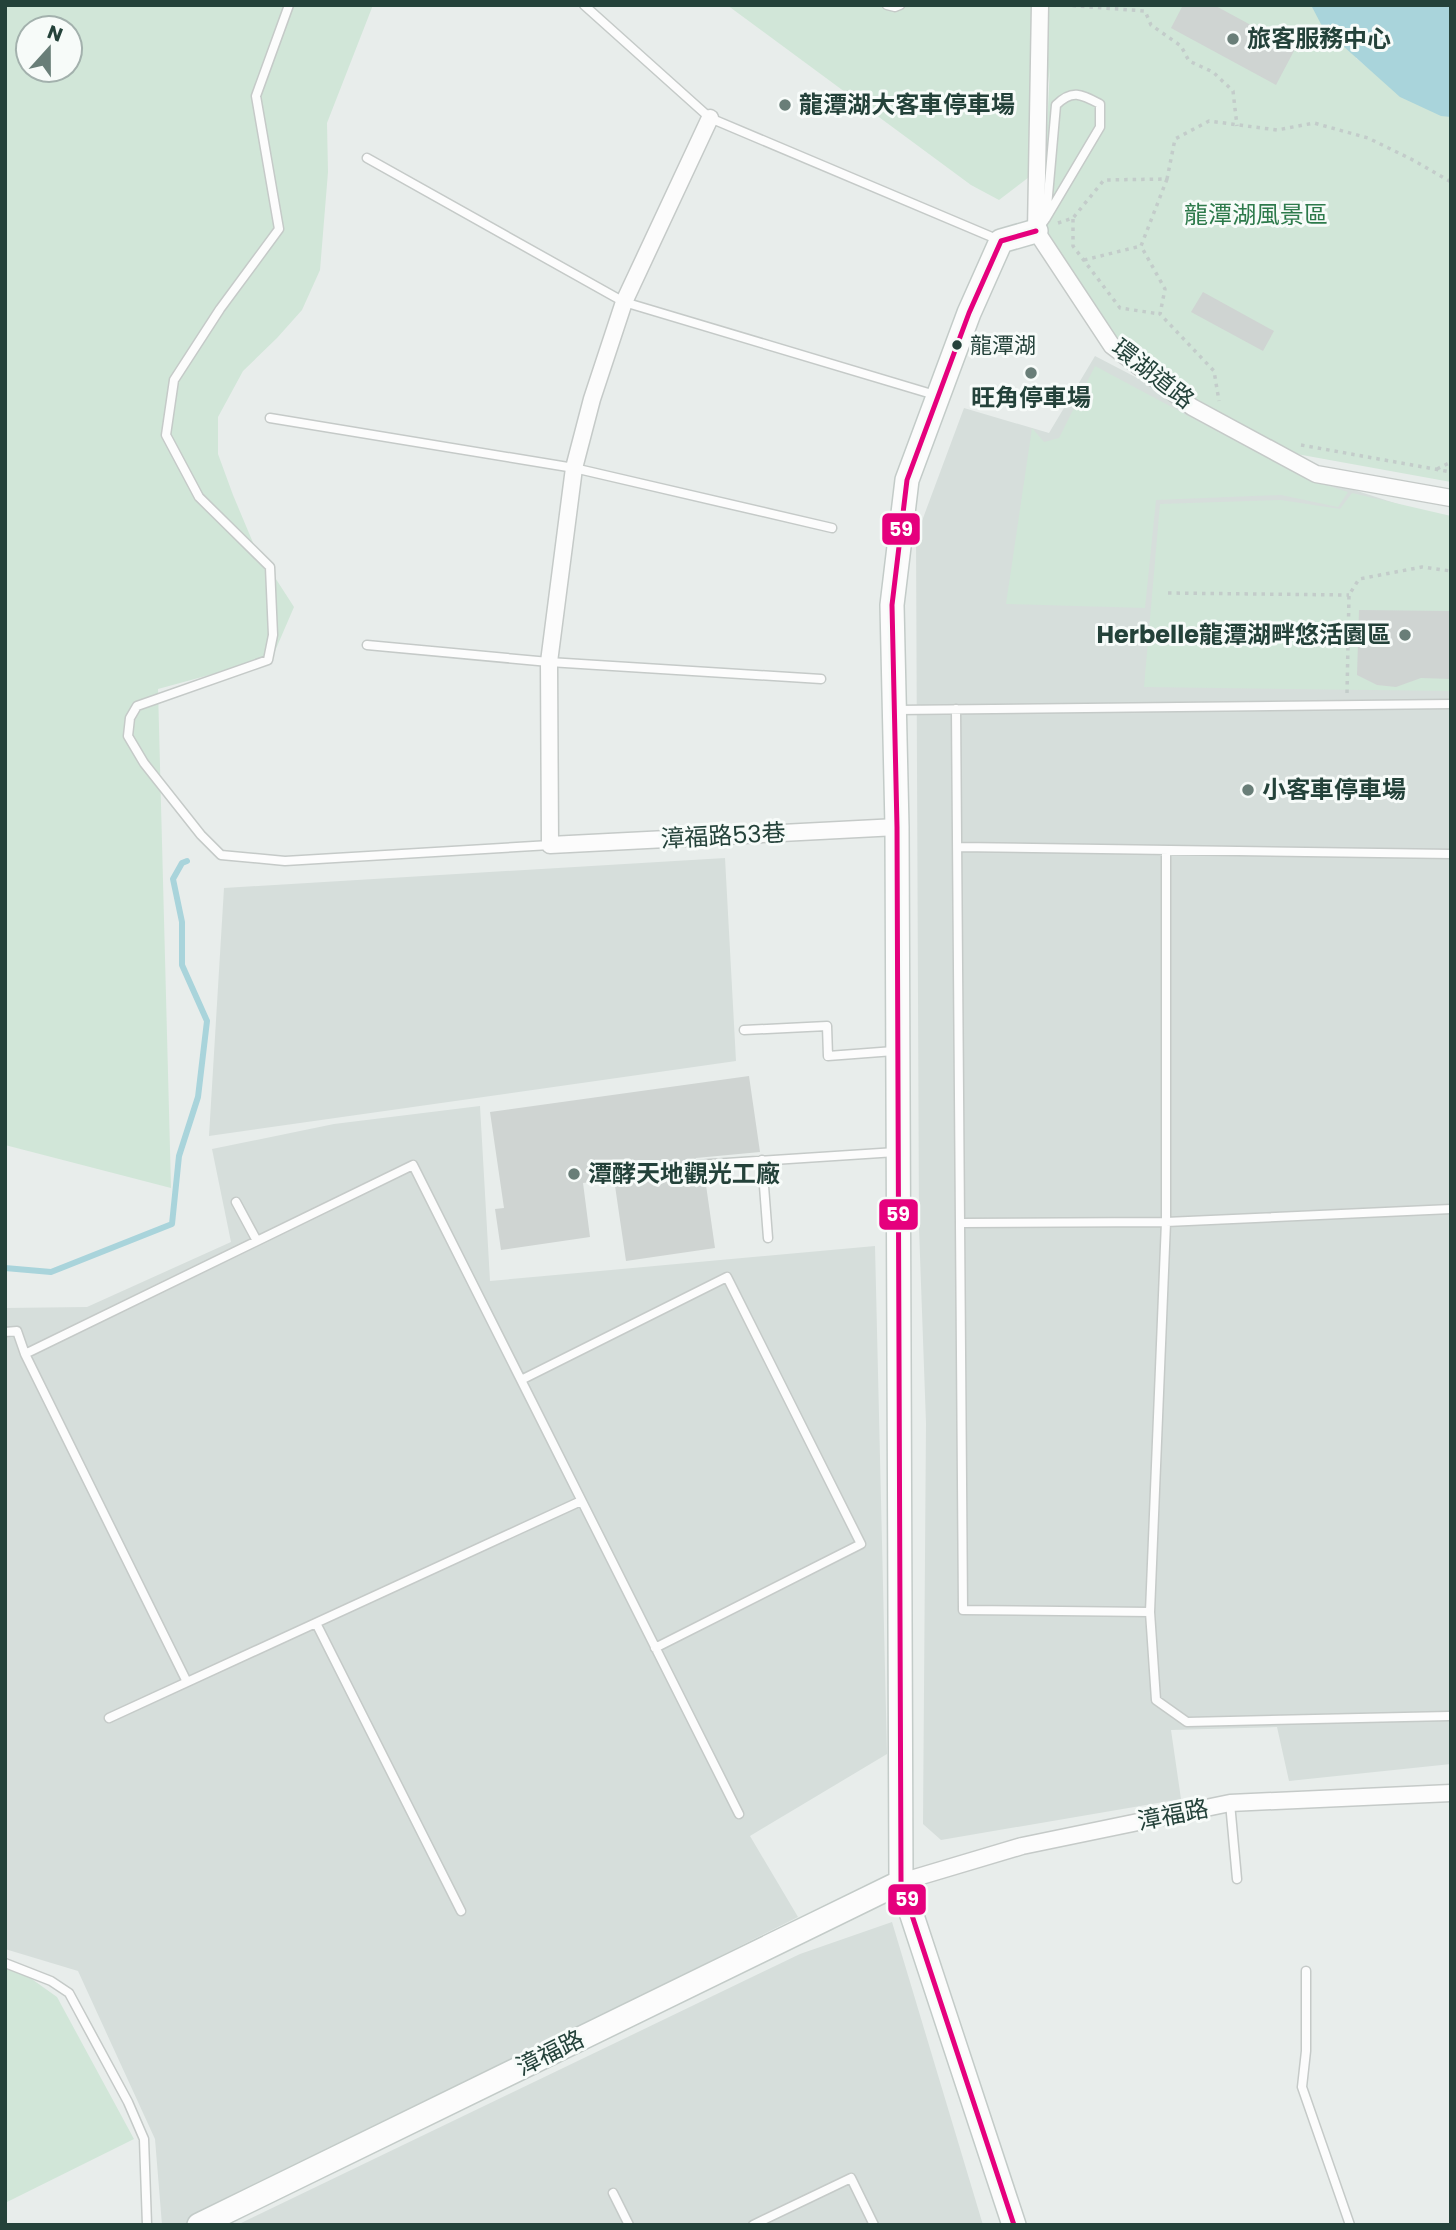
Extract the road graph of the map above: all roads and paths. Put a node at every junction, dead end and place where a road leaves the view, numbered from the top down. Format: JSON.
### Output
{"nodes":[{"id":1,"x":289,"y":5,"type":"edge"},
{"id":2,"x":584,"y":5,"type":"edge"},
{"id":3,"x":887,"y":5,"type":"edge"},
{"id":4,"x":900,"y":5,"type":"edge"},
{"id":5,"x":1040,"y":5,"type":"edge"},
{"id":6,"x":1064,"y":5,"type":"edge"},
{"id":7,"x":710,"y":118,"type":"junction"},
{"id":8,"x":1237,"y":125,"type":"junction"},
{"id":9,"x":367,"y":158,"type":"dead end"},
{"id":10,"x":1167,"y":179,"type":"junction"},
{"id":11,"x":1451,"y":182,"type":"edge"},
{"id":12,"x":1073,"y":218,"type":"junction"},
{"id":13,"x":1041,"y":224,"type":"junction"},
{"id":14,"x":1001,"y":241,"type":"junction"},
{"id":15,"x":1141,"y":246,"type":"junction"},
{"id":16,"x":1084,"y":260,"type":"junction"},
{"id":17,"x":624,"y":302,"type":"junction"},
{"id":18,"x":1160,"y":314,"type":"junction"},
{"id":19,"x":938,"y":396,"type":"junction"},
{"id":20,"x":1226,"y":407,"type":"dead end"},
{"id":21,"x":270,"y":418,"type":"dead end"},
{"id":22,"x":1297,"y":444,"type":"dead end"},
{"id":23,"x":1451,"y":462,"type":"edge"},
{"id":24,"x":575,"y":468,"type":"junction"},
{"id":25,"x":1435,"y":470,"type":"junction"},
{"id":26,"x":1451,"y":472,"type":"edge"},
{"id":27,"x":1451,"y":498,"type":"edge"},
{"id":28,"x":832,"y":528,"type":"dead end"},
{"id":29,"x":1451,"y":571,"type":"edge"},
{"id":30,"x":1168,"y":593,"type":"dead end"},
{"id":31,"x":1349,"y":594,"type":"junction"},
{"id":32,"x":367,"y":645,"type":"dead end"},
{"id":33,"x":549,"y":662,"type":"junction"},
{"id":34,"x":821,"y":678,"type":"dead end"},
{"id":35,"x":1451,"y":704,"type":"edge"},
{"id":36,"x":1347,"y":705,"type":"junction"},
{"id":37,"x":956,"y":709,"type":"junction"},
{"id":38,"x":894,"y":710,"type":"junction"},
{"id":39,"x":897,"y":827,"type":"junction"},
{"id":40,"x":550,"y":845,"type":"junction"},
{"id":41,"x":957,"y":847,"type":"junction"},
{"id":42,"x":1166,"y":850,"type":"junction"},
{"id":43,"x":1451,"y":854,"type":"edge"},
{"id":44,"x":744,"y":1030,"type":"dead end"},
{"id":45,"x":897,"y":1051,"type":"junction"},
{"id":46,"x":898,"y":1152,"type":"junction"},
{"id":47,"x":762,"y":1160,"type":"junction"},
{"id":48,"x":696,"y":1165,"type":"dead end"},
{"id":49,"x":236,"y":1202,"type":"dead end"},
{"id":50,"x":1451,"y":1209,"type":"edge"},
{"id":51,"x":1167,"y":1222,"type":"junction"},
{"id":52,"x":960,"y":1223,"type":"junction"},
{"id":53,"x":768,"y":1237,"type":"dead end"},
{"id":54,"x":257,"y":1241,"type":"junction"},
{"id":55,"x":5,"y":1332,"type":"edge"},
{"id":56,"x":25,"y":1353,"type":"junction"},
{"id":57,"x":521,"y":1380,"type":"junction"},
{"id":58,"x":581,"y":1501,"type":"junction"},
{"id":59,"x":1150,"y":1612,"type":"junction"},
{"id":60,"x":316,"y":1623,"type":"junction"},
{"id":61,"x":655,"y":1648,"type":"junction"},
{"id":62,"x":187,"y":1682,"type":"junction"},
{"id":63,"x":1449,"y":1716,"type":"edge"},
{"id":64,"x":109,"y":1718,"type":"dead end"},
{"id":65,"x":1451,"y":1793,"type":"edge"},
{"id":66,"x":1230,"y":1803,"type":"junction"},
{"id":67,"x":739,"y":1814,"type":"dead end"},
{"id":68,"x":1237,"y":1879,"type":"dead end"},
{"id":69,"x":901,"y":1882,"type":"junction"},
{"id":70,"x":461,"y":1911,"type":"dead end"},
{"id":71,"x":5,"y":1963,"type":"edge"},
{"id":72,"x":1306,"y":1970,"type":"dead end"},
{"id":73,"x":613,"y":2193,"type":"dead end"},
{"id":74,"x":147,"y":2225,"type":"edge"},
{"id":75,"x":199,"y":2225,"type":"edge"},
{"id":76,"x":629,"y":2225,"type":"edge"},
{"id":77,"x":753,"y":2225,"type":"edge"},
{"id":78,"x":874,"y":2225,"type":"edge"},
{"id":79,"x":1013,"y":2225,"type":"edge"},
{"id":80,"x":1350,"y":2225,"type":"edge"}],
"edges":[{"from":1,"to":40,"type":"lane"},
{"from":2,"to":7,"type":"lane"},
{"from":3,"to":4,"type":"lane"},
{"from":5,"to":13,"type":"street"},
{"from":6,"to":8,"type":"path"},
{"from":7,"to":14,"type":"lane"},
{"from":7,"to":17,"type":"street"},
{"from":8,"to":10,"type":"path"},
{"from":8,"to":11,"type":"path"},
{"from":9,"to":17,"type":"lane"},
{"from":10,"to":12,"type":"path"},
{"from":10,"to":15,"type":"path"},
{"from":12,"to":13,"type":"path"},
{"from":12,"to":16,"type":"path"},
{"from":13,"to":13,"type":"lane"},
{"from":13,"to":14,"type":"street"},
{"from":13,"to":27,"type":"street","name":"環湖道路"},
{"from":14,"to":19,"type":"street"},
{"from":15,"to":16,"type":"path"},
{"from":15,"to":18,"type":"path"},
{"from":16,"to":18,"type":"path"},
{"from":17,"to":19,"type":"lane"},
{"from":17,"to":24,"type":"street"},
{"from":18,"to":20,"type":"path"},
{"from":19,"to":38,"type":"street"},
{"from":21,"to":24,"type":"lane"},
{"from":22,"to":25,"type":"path"},
{"from":23,"to":25,"type":"path"},
{"from":24,"to":28,"type":"lane"},
{"from":24,"to":33,"type":"street"},
{"from":25,"to":26,"type":"path"},
{"from":29,"to":31,"type":"path"},
{"from":30,"to":31,"type":"path"},
{"from":31,"to":36,"type":"path"},
{"from":32,"to":33,"type":"lane"},
{"from":33,"to":34,"type":"lane"},
{"from":33,"to":40,"type":"street"},
{"from":35,"to":36,"type":"lane"},
{"from":36,"to":37,"type":"lane"},
{"from":37,"to":38,"type":"lane"},
{"from":37,"to":41,"type":"lane"},
{"from":38,"to":39,"type":"street"},
{"from":39,"to":40,"type":"street","name":"漳福路53巷"},
{"from":39,"to":45,"type":"street"},
{"from":41,"to":42,"type":"lane"},
{"from":41,"to":52,"type":"lane"},
{"from":42,"to":43,"type":"lane"},
{"from":42,"to":51,"type":"lane"},
{"from":44,"to":45,"type":"lane"},
{"from":45,"to":46,"type":"street"},
{"from":46,"to":47,"type":"lane"},
{"from":46,"to":69,"type":"street"},
{"from":47,"to":48,"type":"lane"},
{"from":47,"to":53,"type":"lane"},
{"from":49,"to":54,"type":"lane"},
{"from":50,"to":51,"type":"lane"},
{"from":51,"to":52,"type":"lane"},
{"from":51,"to":59,"type":"lane"},
{"from":52,"to":59,"type":"lane"},
{"from":54,"to":56,"type":"lane"},
{"from":54,"to":57,"type":"lane"},
{"from":55,"to":56,"type":"lane"},
{"from":56,"to":62,"type":"lane"},
{"from":57,"to":58,"type":"lane"},
{"from":57,"to":61,"type":"lane"},
{"from":58,"to":60,"type":"lane"},
{"from":58,"to":61,"type":"lane"},
{"from":59,"to":63,"type":"lane"},
{"from":60,"to":62,"type":"lane"},
{"from":60,"to":70,"type":"lane"},
{"from":61,"to":67,"type":"lane"},
{"from":62,"to":64,"type":"lane"},
{"from":65,"to":66,"type":"street","name":"漳福路"},
{"from":66,"to":68,"type":"lane"},
{"from":66,"to":69,"type":"street","name":"漳福路"},
{"from":69,"to":75,"type":"street","name":"漳福路"},
{"from":69,"to":79,"type":"street"},
{"from":71,"to":74,"type":"lane"},
{"from":72,"to":80,"type":"lane"},
{"from":73,"to":76,"type":"lane"},
{"from":77,"to":78,"type":"lane"}]}
